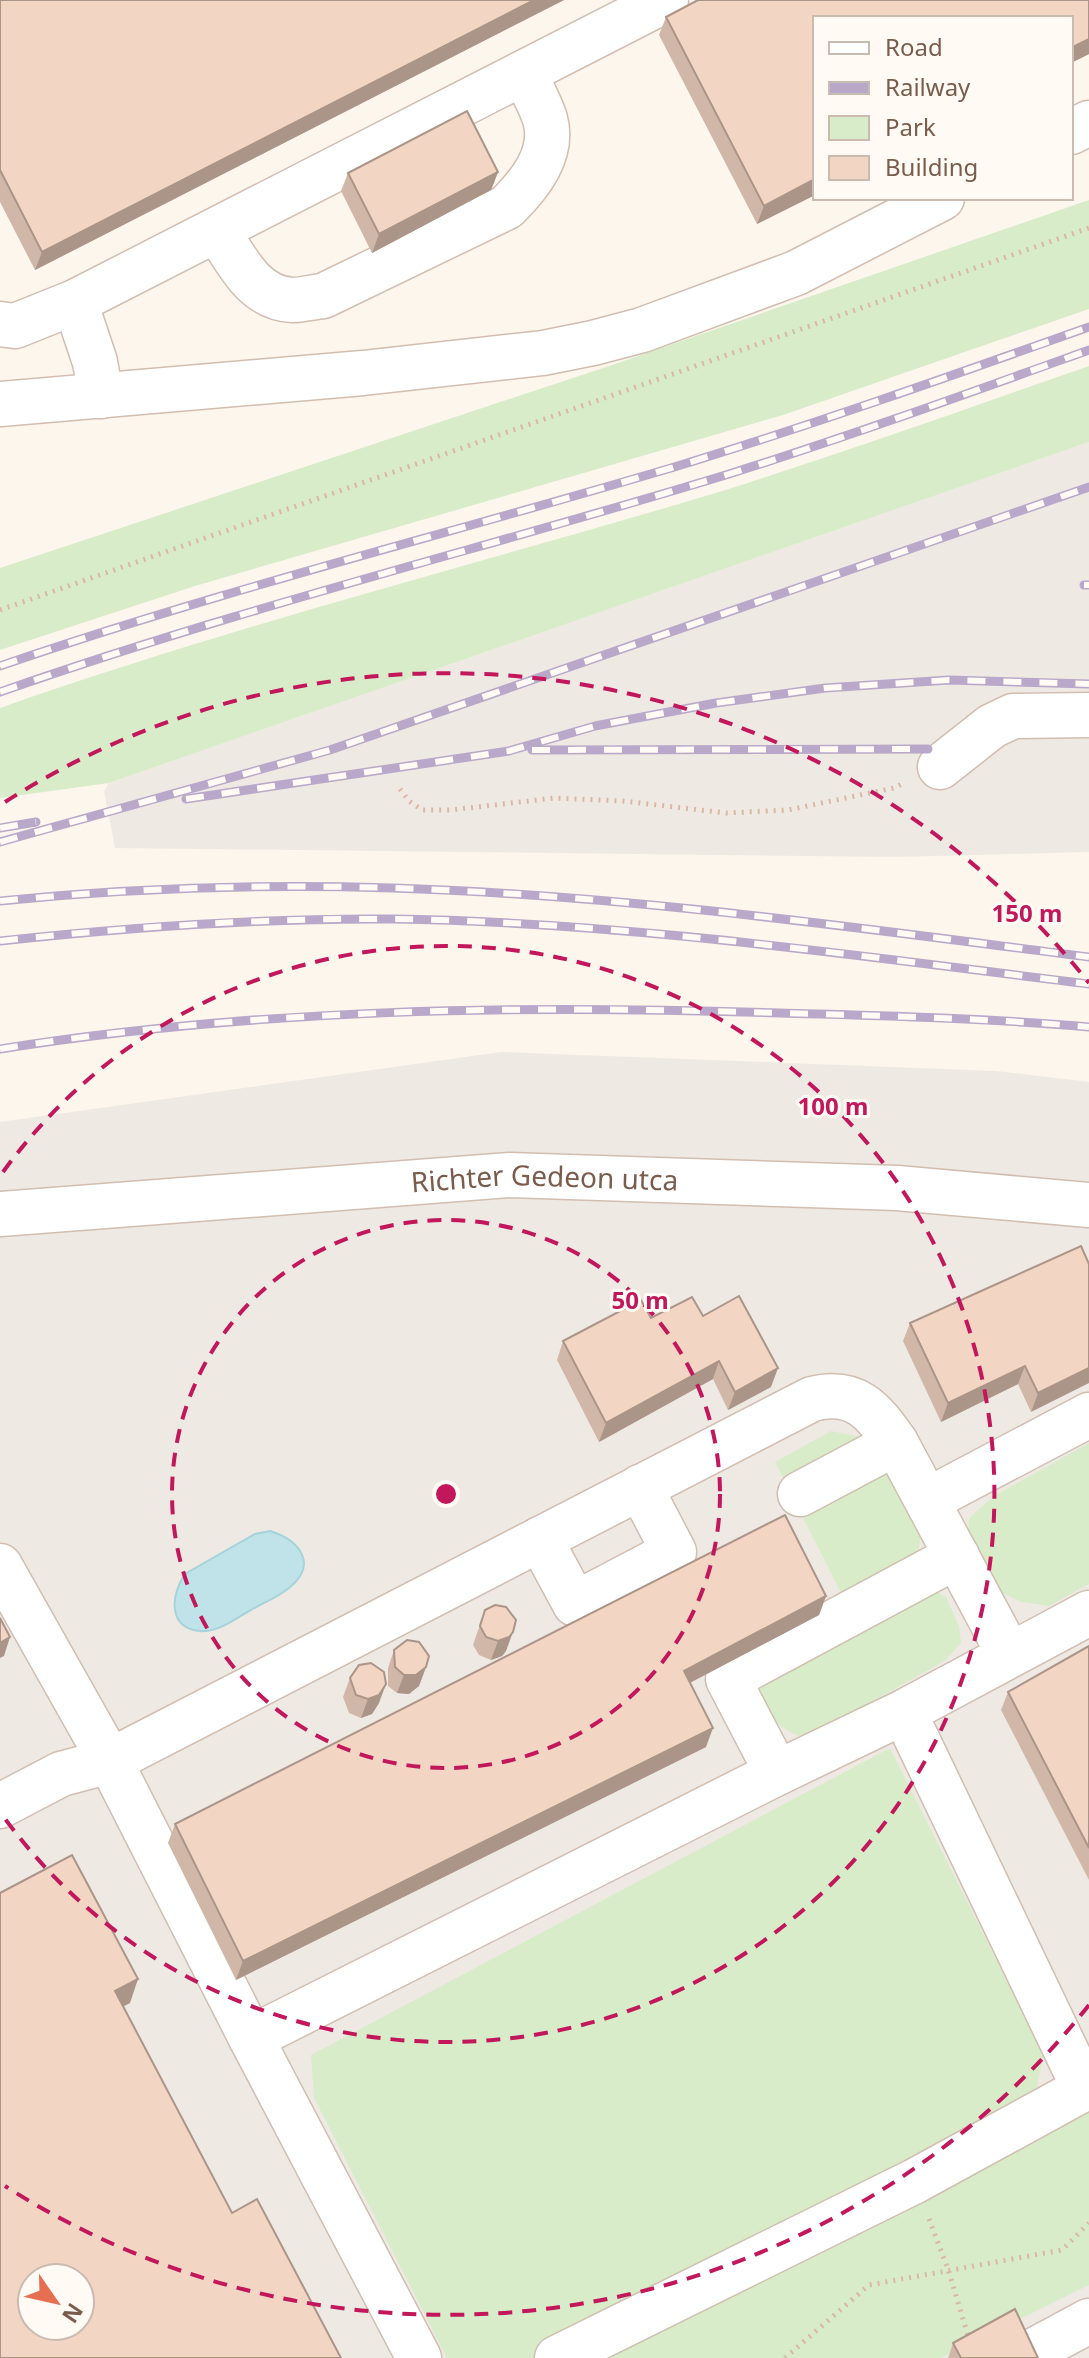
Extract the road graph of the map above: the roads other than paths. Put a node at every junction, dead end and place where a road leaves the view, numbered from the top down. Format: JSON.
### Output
{"nodes":[{"id":1,"x":666,"y":0,"type":"edge"},
{"id":2,"x":524,"y":73,"type":"junction"},
{"id":3,"x":938,"y":200,"type":"edge"},
{"id":4,"x":217,"y":230,"type":"junction"},
{"id":5,"x":75,"y":302,"type":"junction"},
{"id":6,"x":0,"y":324,"type":"edge"},
{"id":7,"x":101,"y":396,"type":"junction"},
{"id":8,"x":0,"y":404,"type":"edge"},
{"id":9,"x":1089,"y":715,"type":"edge"},
{"id":10,"x":940,"y":767,"type":"road end"},
{"id":11,"x":1089,"y":1205,"type":"edge"},
{"id":12,"x":0,"y":1214,"type":"edge"},
{"id":13,"x":1089,"y":1415,"type":"edge"},
{"id":14,"x":896,"y":1443,"type":"junction"},
{"id":15,"x":640,"y":1487,"type":"junction"},
{"id":16,"x":800,"y":1494,"type":"dead end"},
{"id":17,"x":928,"y":1500,"type":"junction"},
{"id":18,"x":540,"y":1539,"type":"junction"},
{"id":19,"x":957,"y":1556,"type":"junction"},
{"id":20,"x":0,"y":1566,"type":"edge"},
{"id":21,"x":1089,"y":1613,"type":"edge"},
{"id":22,"x":1009,"y":1654,"type":"junction"},
{"id":23,"x":904,"y":1712,"type":"junction"},
{"id":24,"x":110,"y":1761,"type":"junction"},
{"id":25,"x":777,"y":1773,"type":"junction"},
{"id":26,"x":0,"y":1806,"type":"edge"},
{"id":27,"x":251,"y":2038,"type":"junction"},
{"id":28,"x":1087,"y":2087,"type":"edge"},
{"id":29,"x":1089,"y":2321,"type":"edge"},
{"id":30,"x":419,"y":2358,"type":"edge"},
{"id":31,"x":557,"y":2358,"type":"edge"},
{"id":32,"x":1020,"y":2358,"type":"edge"}],
"edges":[{"from":1,"to":2,"type":"lane"},
{"from":2,"to":4,"type":"lane"},
{"from":2,"to":4,"type":"lane"},
{"from":3,"to":7,"type":"lane"},
{"from":4,"to":5,"type":"lane"},
{"from":5,"to":6,"type":"lane"},
{"from":5,"to":7,"type":"lane"},
{"from":7,"to":8,"type":"lane"},
{"from":9,"to":10,"type":"lane"},
{"from":11,"to":12,"type":"lane","name":"Richter Gedeon utca"},
{"from":13,"to":17,"type":"lane"},
{"from":14,"to":15,"type":"lane"},
{"from":14,"to":16,"type":"lane"},
{"from":14,"to":17,"type":"lane"},
{"from":15,"to":18,"type":"lane"},
{"from":15,"to":18,"type":"lane"},
{"from":17,"to":19,"type":"lane"},
{"from":18,"to":24,"type":"lane"},
{"from":19,"to":22,"type":"lane"},
{"from":19,"to":25,"type":"lane"},
{"from":20,"to":24,"type":"lane"},
{"from":21,"to":22,"type":"lane"},
{"from":22,"to":23,"type":"lane"},
{"from":23,"to":25,"type":"lane"},
{"from":23,"to":28,"type":"lane"},
{"from":24,"to":26,"type":"lane"},
{"from":24,"to":27,"type":"lane"},
{"from":25,"to":27,"type":"lane"},
{"from":27,"to":30,"type":"lane"},
{"from":28,"to":31,"type":"lane"},
{"from":29,"to":32,"type":"lane"}]}
